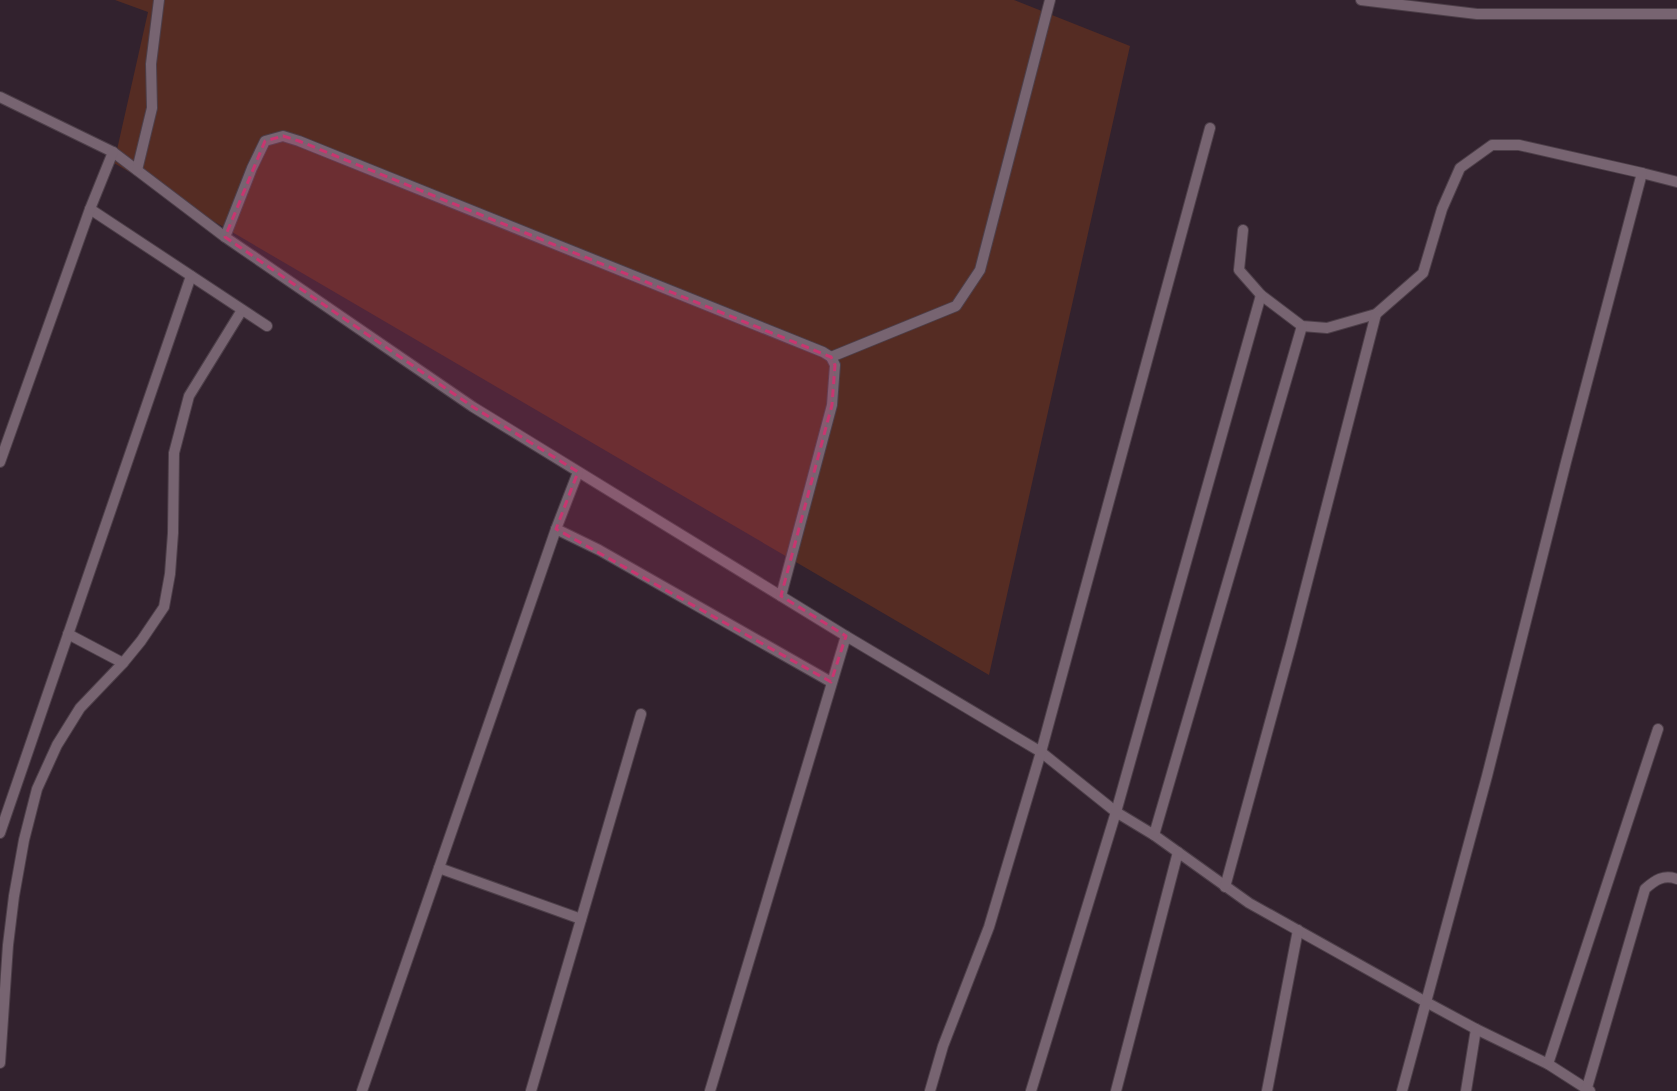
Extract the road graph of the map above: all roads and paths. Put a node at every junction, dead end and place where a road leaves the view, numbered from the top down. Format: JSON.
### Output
{"nodes":[{"id":1,"x":159,"y":0,"type":"edge"},
{"id":2,"x":1050,"y":0,"type":"edge"},
{"id":3,"x":1361,"y":0,"type":"edge"},
{"id":4,"x":1677,"y":14,"type":"edge"},
{"id":5,"x":0,"y":97,"type":"edge"},
{"id":6,"x":1210,"y":128,"type":"dead end"},
{"id":7,"x":113,"y":152,"type":"junction"},
{"id":8,"x":137,"y":170,"type":"junction"},
{"id":9,"x":1642,"y":173,"type":"junction"},
{"id":10,"x":1677,"y":182,"type":"edge"},
{"id":11,"x":90,"y":209,"type":"junction"},
{"id":12,"x":1243,"y":230,"type":"dead end"},
{"id":13,"x":225,"y":237,"type":"junction"},
{"id":14,"x":191,"y":276,"type":"junction"},
{"id":15,"x":1261,"y":296,"type":"junction"},
{"id":16,"x":242,"y":310,"type":"junction"},
{"id":17,"x":1376,"y":314,"type":"junction"},
{"id":18,"x":266,"y":326,"type":"dead end"},
{"id":19,"x":1302,"y":326,"type":"junction"},
{"id":20,"x":831,"y":357,"type":"junction"},
{"id":21,"x":0,"y":462,"type":"edge"},
{"id":22,"x":578,"y":472,"type":"junction"},
{"id":23,"x":556,"y":529,"type":"junction"},
{"id":24,"x":780,"y":596,"type":"junction"},
{"id":25,"x":68,"y":634,"type":"junction"},
{"id":26,"x":846,"y":636,"type":"junction"},
{"id":27,"x":123,"y":663,"type":"junction"},
{"id":28,"x":831,"y":682,"type":"junction"},
{"id":29,"x":641,"y":714,"type":"dead end"},
{"id":30,"x":1658,"y":729,"type":"dead end"},
{"id":31,"x":1041,"y":752,"type":"junction"},
{"id":32,"x":1116,"y":812,"type":"junction"},
{"id":33,"x":0,"y":833,"type":"edge"},
{"id":34,"x":1154,"y":835,"type":"junction"},
{"id":35,"x":1178,"y":852,"type":"junction"},
{"id":36,"x":439,"y":868,"type":"junction"},
{"id":37,"x":1677,"y":879,"type":"edge"},
{"id":38,"x":1225,"y":887,"type":"junction"},
{"id":39,"x":581,"y":919,"type":"junction"},
{"id":40,"x":1298,"y":930,"type":"junction"},
{"id":41,"x":1426,"y":1002,"type":"junction"},
{"id":42,"x":1476,"y":1029,"type":"junction"},
{"id":43,"x":0,"y":1063,"type":"edge"},
{"id":44,"x":1548,"y":1064,"type":"junction"},
{"id":45,"x":1588,"y":1090,"type":"edge"},
{"id":46,"x":362,"y":1091,"type":"edge"},
{"id":47,"x":531,"y":1091,"type":"edge"},
{"id":48,"x":710,"y":1091,"type":"edge"},
{"id":49,"x":930,"y":1091,"type":"edge"},
{"id":50,"x":1031,"y":1091,"type":"edge"},
{"id":51,"x":1116,"y":1091,"type":"edge"},
{"id":52,"x":1267,"y":1091,"type":"edge"},
{"id":53,"x":1402,"y":1091,"type":"edge"},
{"id":54,"x":1466,"y":1091,"type":"edge"}],
"edges":[{"from":1,"to":8,"type":"street"},
{"from":2,"to":20,"type":"street"},
{"from":3,"to":4,"type":"street"},
{"from":5,"to":7,"type":"street"},
{"from":6,"to":31,"type":"street"},
{"from":7,"to":8,"type":"street"},
{"from":7,"to":11,"type":"street"},
{"from":8,"to":13,"type":"street"},
{"from":9,"to":10,"type":"street"},
{"from":9,"to":17,"type":"street"},
{"from":9,"to":41,"type":"street"},
{"from":11,"to":14,"type":"street"},
{"from":11,"to":21,"type":"street"},
{"from":12,"to":15,"type":"street"},
{"from":13,"to":20,"type":"street"},
{"from":13,"to":22,"type":"street"},
{"from":14,"to":16,"type":"street"},
{"from":14,"to":25,"type":"street"},
{"from":15,"to":19,"type":"street"},
{"from":15,"to":32,"type":"street"},
{"from":16,"to":18,"type":"street"},
{"from":16,"to":27,"type":"street"},
{"from":17,"to":19,"type":"street"},
{"from":17,"to":38,"type":"street"},
{"from":19,"to":34,"type":"street"},
{"from":20,"to":24,"type":"street"},
{"from":22,"to":23,"type":"street"},
{"from":22,"to":24,"type":"street"},
{"from":23,"to":28,"type":"street"},
{"from":23,"to":36,"type":"street"},
{"from":24,"to":26,"type":"street"},
{"from":25,"to":27,"type":"street"},
{"from":25,"to":33,"type":"street"},
{"from":26,"to":28,"type":"street"},
{"from":26,"to":31,"type":"street"},
{"from":27,"to":43,"type":"street"},
{"from":28,"to":48,"type":"street"},
{"from":29,"to":39,"type":"street"},
{"from":30,"to":44,"type":"street"},
{"from":31,"to":32,"type":"street"},
{"from":31,"to":49,"type":"street"},
{"from":32,"to":34,"type":"street"},
{"from":32,"to":50,"type":"street"},
{"from":34,"to":35,"type":"street"},
{"from":35,"to":38,"type":"street"},
{"from":35,"to":51,"type":"street"},
{"from":36,"to":39,"type":"street"},
{"from":36,"to":46,"type":"street"},
{"from":37,"to":45,"type":"street"},
{"from":38,"to":40,"type":"street"},
{"from":39,"to":47,"type":"street"},
{"from":40,"to":41,"type":"street"},
{"from":40,"to":52,"type":"street"},
{"from":41,"to":42,"type":"street"},
{"from":41,"to":53,"type":"street"},
{"from":42,"to":44,"type":"street"},
{"from":42,"to":54,"type":"street"},
{"from":44,"to":45,"type":"street"}]}
